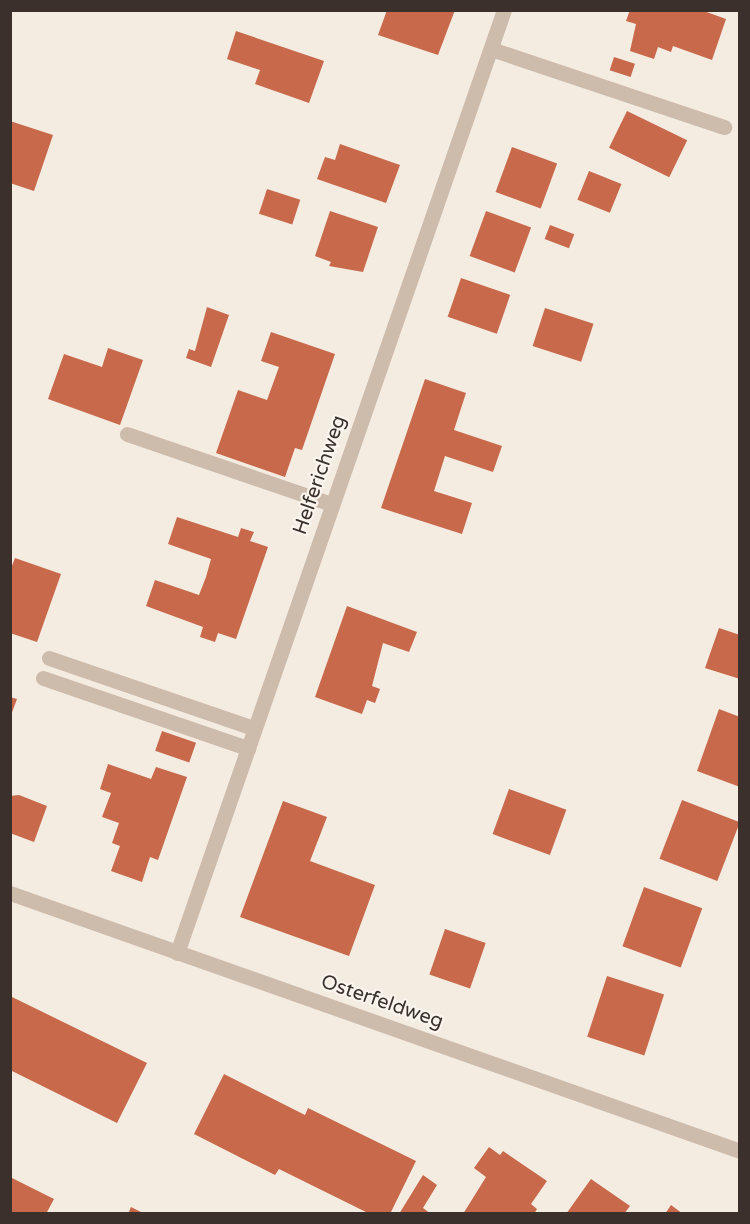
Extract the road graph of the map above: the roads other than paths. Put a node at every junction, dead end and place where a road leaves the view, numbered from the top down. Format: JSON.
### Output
{"nodes":[{"id":1,"x":504,"y":10,"type":"edge"},
{"id":2,"x":491,"y":49,"type":"junction"},
{"id":3,"x":724,"y":127,"type":"dead end"},
{"id":4,"x":127,"y":435,"type":"dead end"},
{"id":5,"x":332,"y":504,"type":"junction"},
{"id":6,"x":49,"y":658,"type":"dead end"},
{"id":7,"x":44,"y":678,"type":"dead end"},
{"id":8,"x":254,"y":728,"type":"junction"},
{"id":9,"x":248,"y":748,"type":"junction"},
{"id":10,"x":10,"y":893,"type":"edge"},
{"id":11,"x":177,"y":953,"type":"junction"},
{"id":12,"x":740,"y":1151,"type":"edge"}],
"edges":[{"from":1,"to":2,"type":"street","name":"Helferichweg"},
{"from":2,"to":3,"type":"street"},
{"from":2,"to":5,"type":"street","name":"Helferichweg"},
{"from":4,"to":5,"type":"street"},
{"from":5,"to":8,"type":"street","name":"Helferichweg"},
{"from":6,"to":8,"type":"street"},
{"from":7,"to":9,"type":"street"},
{"from":8,"to":9,"type":"street","name":"Helferichweg"},
{"from":9,"to":11,"type":"street","name":"Helferichweg"},
{"from":10,"to":11,"type":"street","name":"Osterfeldweg"},
{"from":11,"to":12,"type":"street","name":"Osterfeldweg"}]}
